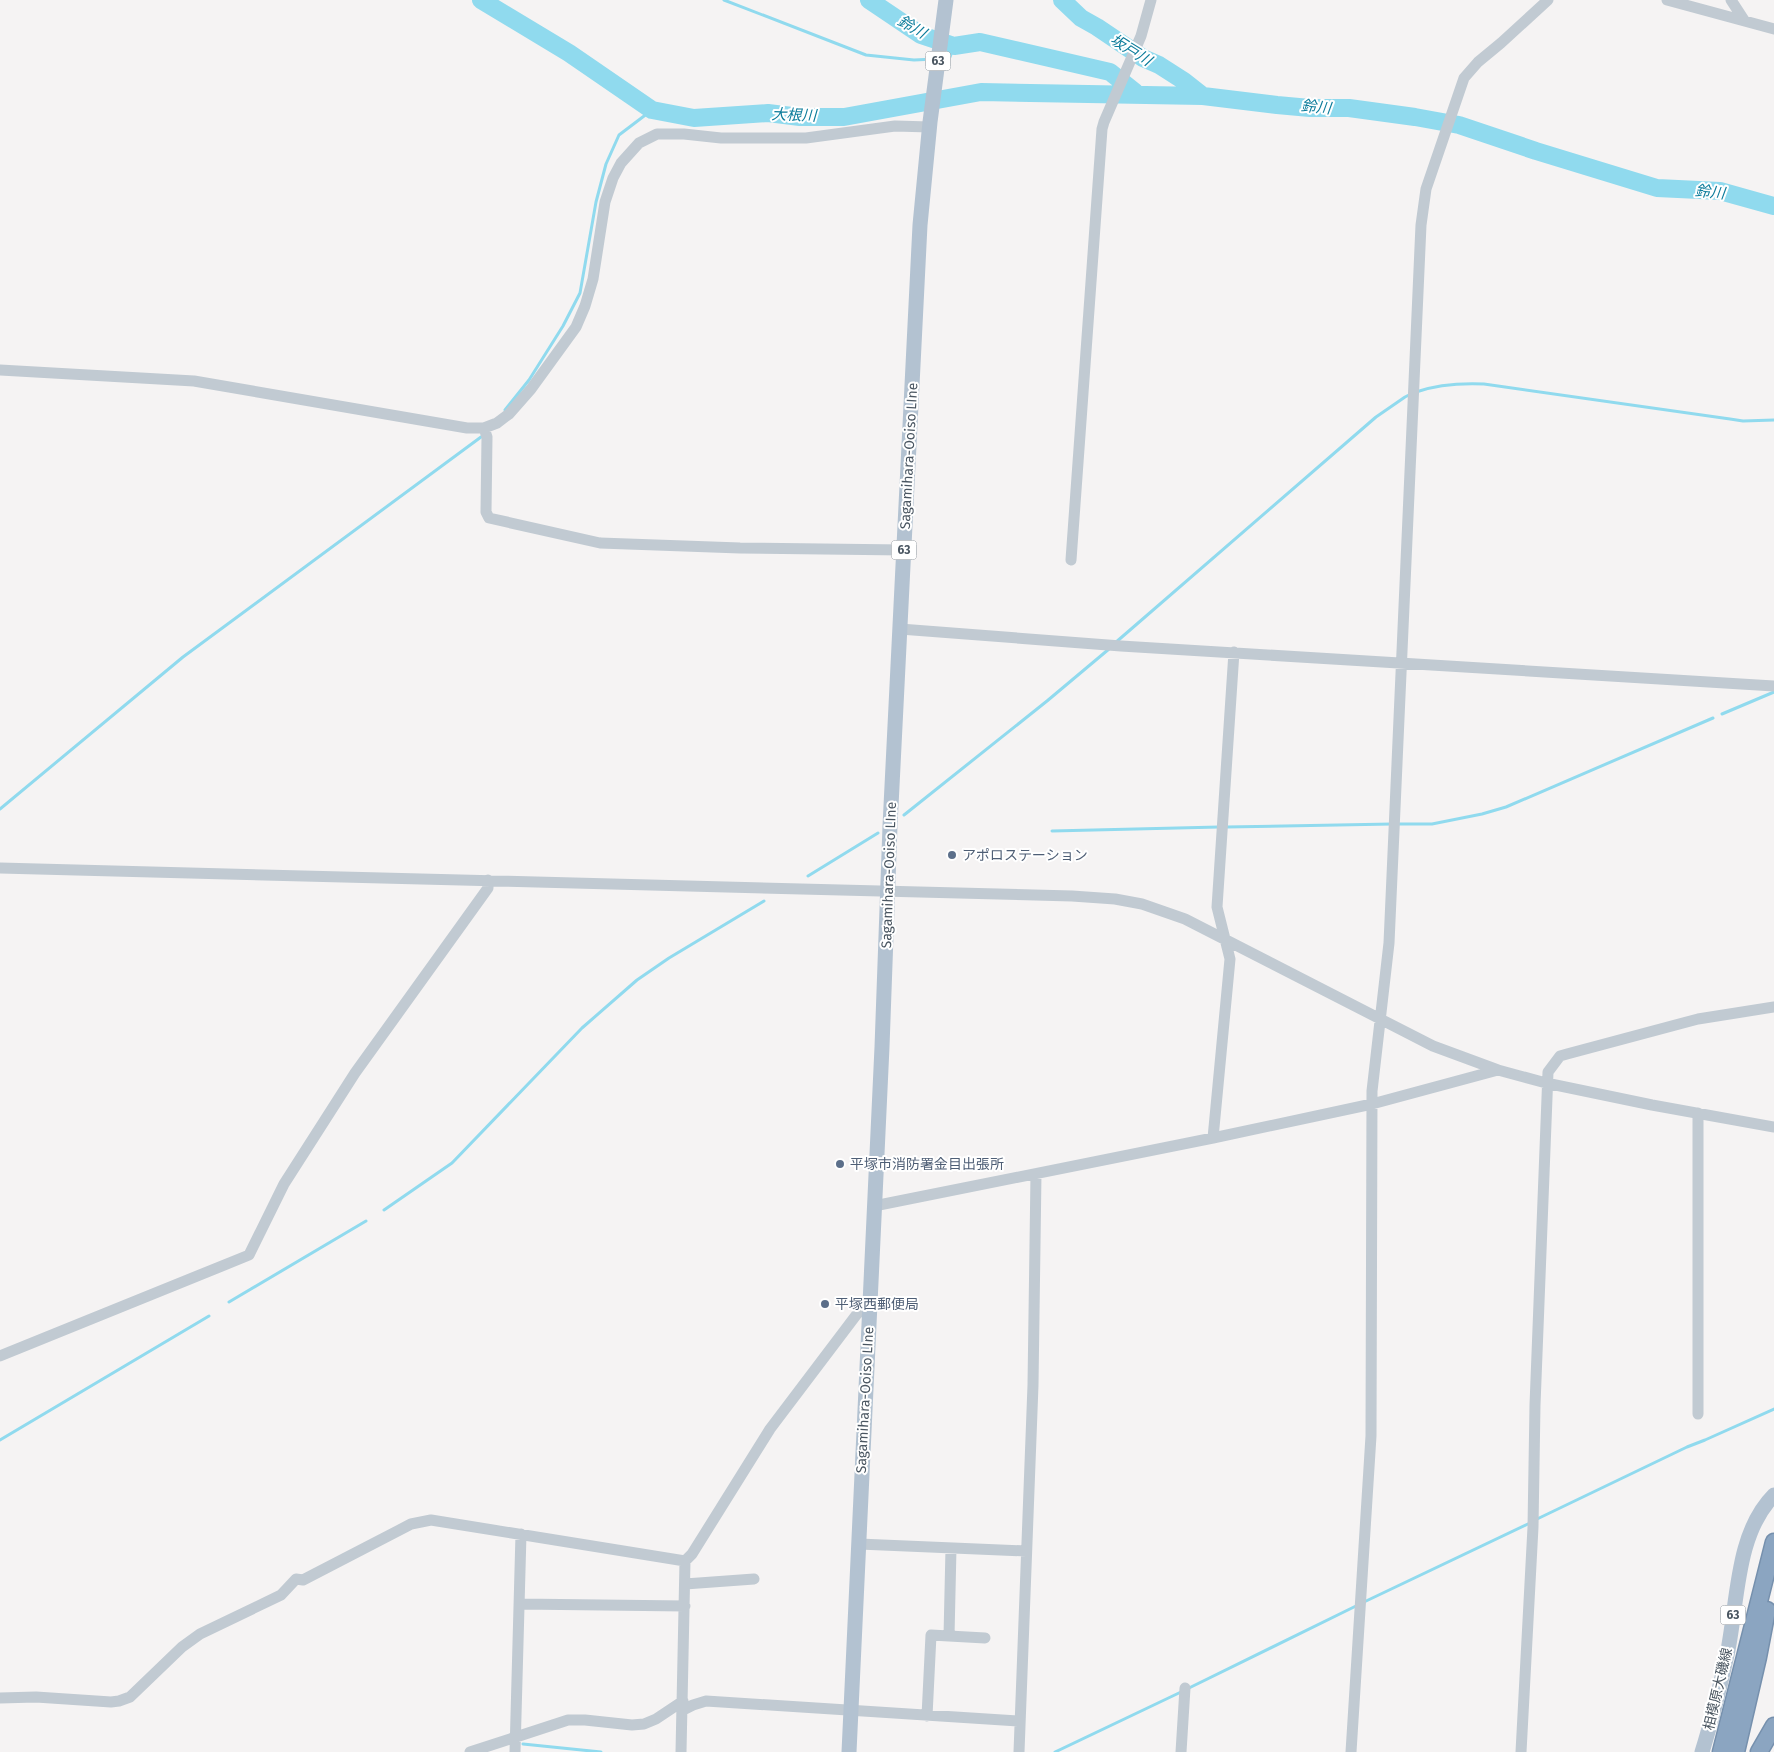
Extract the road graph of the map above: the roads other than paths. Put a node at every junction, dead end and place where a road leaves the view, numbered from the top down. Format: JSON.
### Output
{"nodes":[{"id":1,"x":946,"y":0,"type":"edge"},
{"id":2,"x":1151,"y":0,"type":"edge"},
{"id":3,"x":1548,"y":0,"type":"edge"},
{"id":4,"x":1667,"y":0,"type":"edge"},
{"id":5,"x":1731,"y":0,"type":"edge"},
{"id":6,"x":1744,"y":20,"type":"junction"},
{"id":7,"x":1774,"y":29,"type":"edge"},
{"id":8,"x":930,"y":125,"type":"junction"},
{"id":9,"x":0,"y":370,"type":"edge"},
{"id":10,"x":484,"y":428,"type":"junction"},
{"id":11,"x":904,"y":550,"type":"junction"},
{"id":12,"x":1071,"y":560,"type":"dead end"},
{"id":13,"x":900,"y":629,"type":"junction"},
{"id":14,"x":1234,"y":652,"type":"junction"},
{"id":15,"x":1402,"y":662,"type":"junction"},
{"id":16,"x":1774,"y":686,"type":"edge"},
{"id":17,"x":0,"y":868,"type":"edge"},
{"id":18,"x":488,"y":880,"type":"junction"},
{"id":19,"x":888,"y":892,"type":"junction"},
{"id":20,"x":1224,"y":938,"type":"junction"},
{"id":21,"x":1774,"y":1007,"type":"edge"},
{"id":22,"x":1380,"y":1018,"type":"junction"},
{"id":23,"x":1498,"y":1070,"type":"junction"},
{"id":24,"x":1546,"y":1083,"type":"junction"},
{"id":25,"x":1372,"y":1104,"type":"junction"},
{"id":26,"x":1698,"y":1113,"type":"junction"},
{"id":27,"x":1774,"y":1127,"type":"edge"},
{"id":28,"x":1213,"y":1138,"type":"junction"},
{"id":29,"x":1036,"y":1174,"type":"junction"},
{"id":30,"x":874,"y":1206,"type":"junction"},
{"id":31,"x":869,"y":1306,"type":"junction"},
{"id":32,"x":0,"y":1356,"type":"edge"},
{"id":33,"x":1698,"y":1414,"type":"dead end"},
{"id":34,"x":1774,"y":1495,"type":"edge"},
{"id":35,"x":521,"y":1534,"type":"junction"},
{"id":36,"x":1774,"y":1542,"type":"edge"},
{"id":37,"x":859,"y":1544,"type":"junction"},
{"id":38,"x":951,"y":1548,"type":"junction"},
{"id":39,"x":1026,"y":1551,"type":"junction"},
{"id":40,"x":685,"y":1560,"type":"junction"},
{"id":41,"x":754,"y":1579,"type":"dead end"},
{"id":42,"x":1774,"y":1581,"type":"edge"},
{"id":43,"x":685,"y":1584,"type":"junction"},
{"id":44,"x":519,"y":1604,"type":"junction"},
{"id":45,"x":685,"y":1606,"type":"junction"},
{"id":46,"x":949,"y":1636,"type":"junction"},
{"id":47,"x":985,"y":1638,"type":"dead end"},
{"id":48,"x":1185,"y":1691,"type":"dead end"},
{"id":49,"x":0,"y":1698,"type":"edge"},
{"id":50,"x":683,"y":1706,"type":"junction"},
{"id":51,"x":851,"y":1711,"type":"junction"},
{"id":52,"x":927,"y":1716,"type":"junction"},
{"id":53,"x":1019,"y":1721,"type":"junction"},
{"id":54,"x":1774,"y":1726,"type":"edge"},
{"id":55,"x":516,"y":1738,"type":"junction"},
{"id":56,"x":1704,"y":1748,"type":"edge"},
{"id":57,"x":470,"y":1752,"type":"edge"},
{"id":58,"x":515,"y":1752,"type":"edge"},
{"id":59,"x":681,"y":1752,"type":"edge"},
{"id":60,"x":849,"y":1752,"type":"edge"},
{"id":61,"x":1019,"y":1752,"type":"edge"},
{"id":62,"x":1181,"y":1752,"type":"edge"},
{"id":63,"x":1351,"y":1752,"type":"edge"},
{"id":64,"x":1521,"y":1752,"type":"edge"},
{"id":65,"x":1720,"y":1752,"type":"edge"},
{"id":66,"x":1736,"y":1752,"type":"edge"},
{"id":67,"x":1759,"y":1752,"type":"edge"}],
"edges":[{"from":1,"to":8,"type":"main road","name":"Sagamihara-Ooiso LIne","number":"63"},
{"from":2,"to":12,"type":"street"},
{"from":3,"to":15,"type":"street"},
{"from":4,"to":6,"type":"street"},
{"from":5,"to":6,"type":"street"},
{"from":6,"to":7,"type":"street"},
{"from":8,"to":10,"type":"street"},
{"from":8,"to":11,"type":"main road","name":"Sagamihara-Ooiso LIne","number":"63"},
{"from":9,"to":10,"type":"street"},
{"from":10,"to":11,"type":"street"},
{"from":11,"to":13,"type":"main road","name":"Sagamihara-Ooiso LIne","number":"63"},
{"from":13,"to":14,"type":"street"},
{"from":13,"to":19,"type":"main road","name":"Sagamihara-Ooiso LIne","number":"63"},
{"from":14,"to":15,"type":"street"},
{"from":14,"to":20,"type":"street"},
{"from":15,"to":16,"type":"street"},
{"from":15,"to":22,"type":"street"},
{"from":17,"to":18,"type":"street"},
{"from":18,"to":19,"type":"street"},
{"from":18,"to":32,"type":"street"},
{"from":19,"to":20,"type":"street"},
{"from":19,"to":30,"type":"main road","name":"Sagamihara-Ooiso LIne","number":"63"},
{"from":20,"to":22,"type":"street"},
{"from":20,"to":28,"type":"street"},
{"from":21,"to":24,"type":"street"},
{"from":22,"to":23,"type":"street"},
{"from":22,"to":25,"type":"street"},
{"from":23,"to":24,"type":"street"},
{"from":23,"to":25,"type":"street"},
{"from":24,"to":26,"type":"street"},
{"from":24,"to":64,"type":"street"},
{"from":25,"to":28,"type":"street"},
{"from":25,"to":63,"type":"street"},
{"from":26,"to":27,"type":"street"},
{"from":26,"to":33,"type":"street"},
{"from":28,"to":29,"type":"street"},
{"from":29,"to":30,"type":"street"},
{"from":29,"to":39,"type":"street"},
{"from":30,"to":31,"type":"main road","name":"Sagamihara-Ooiso LIne","number":"63"},
{"from":31,"to":37,"type":"main road","name":"Sagamihara-Ooiso LIne","number":"63"},
{"from":31,"to":40,"type":"street"},
{"from":34,"to":56,"type":"main road","name":"相模原大磯線","number":"63"},
{"from":35,"to":40,"type":"street"},
{"from":35,"to":44,"type":"street"},
{"from":35,"to":49,"type":"street"},
{"from":36,"to":65,"type":"highway"},
{"from":37,"to":38,"type":"street"},
{"from":37,"to":51,"type":"main road","name":"Sagamihara-Ooiso LIne","number":"63"},
{"from":38,"to":39,"type":"street"},
{"from":38,"to":46,"type":"street"},
{"from":39,"to":53,"type":"street"},
{"from":40,"to":43,"type":"street"},
{"from":41,"to":43,"type":"street"},
{"from":42,"to":66,"type":"highway"},
{"from":43,"to":45,"type":"street"},
{"from":44,"to":45,"type":"street"},
{"from":44,"to":55,"type":"street"},
{"from":45,"to":50,"type":"street"},
{"from":46,"to":47,"type":"street"},
{"from":46,"to":52,"type":"street"},
{"from":48,"to":62,"type":"street"},
{"from":50,"to":51,"type":"street"},
{"from":50,"to":55,"type":"street"},
{"from":50,"to":59,"type":"street"},
{"from":51,"to":52,"type":"street"},
{"from":51,"to":60,"type":"main road","name":"Sagamihara-Ooiso LIne","number":"63"},
{"from":52,"to":53,"type":"street"},
{"from":53,"to":61,"type":"street"},
{"from":54,"to":67,"type":"highway"},
{"from":55,"to":57,"type":"street"},
{"from":55,"to":58,"type":"street"}]}
